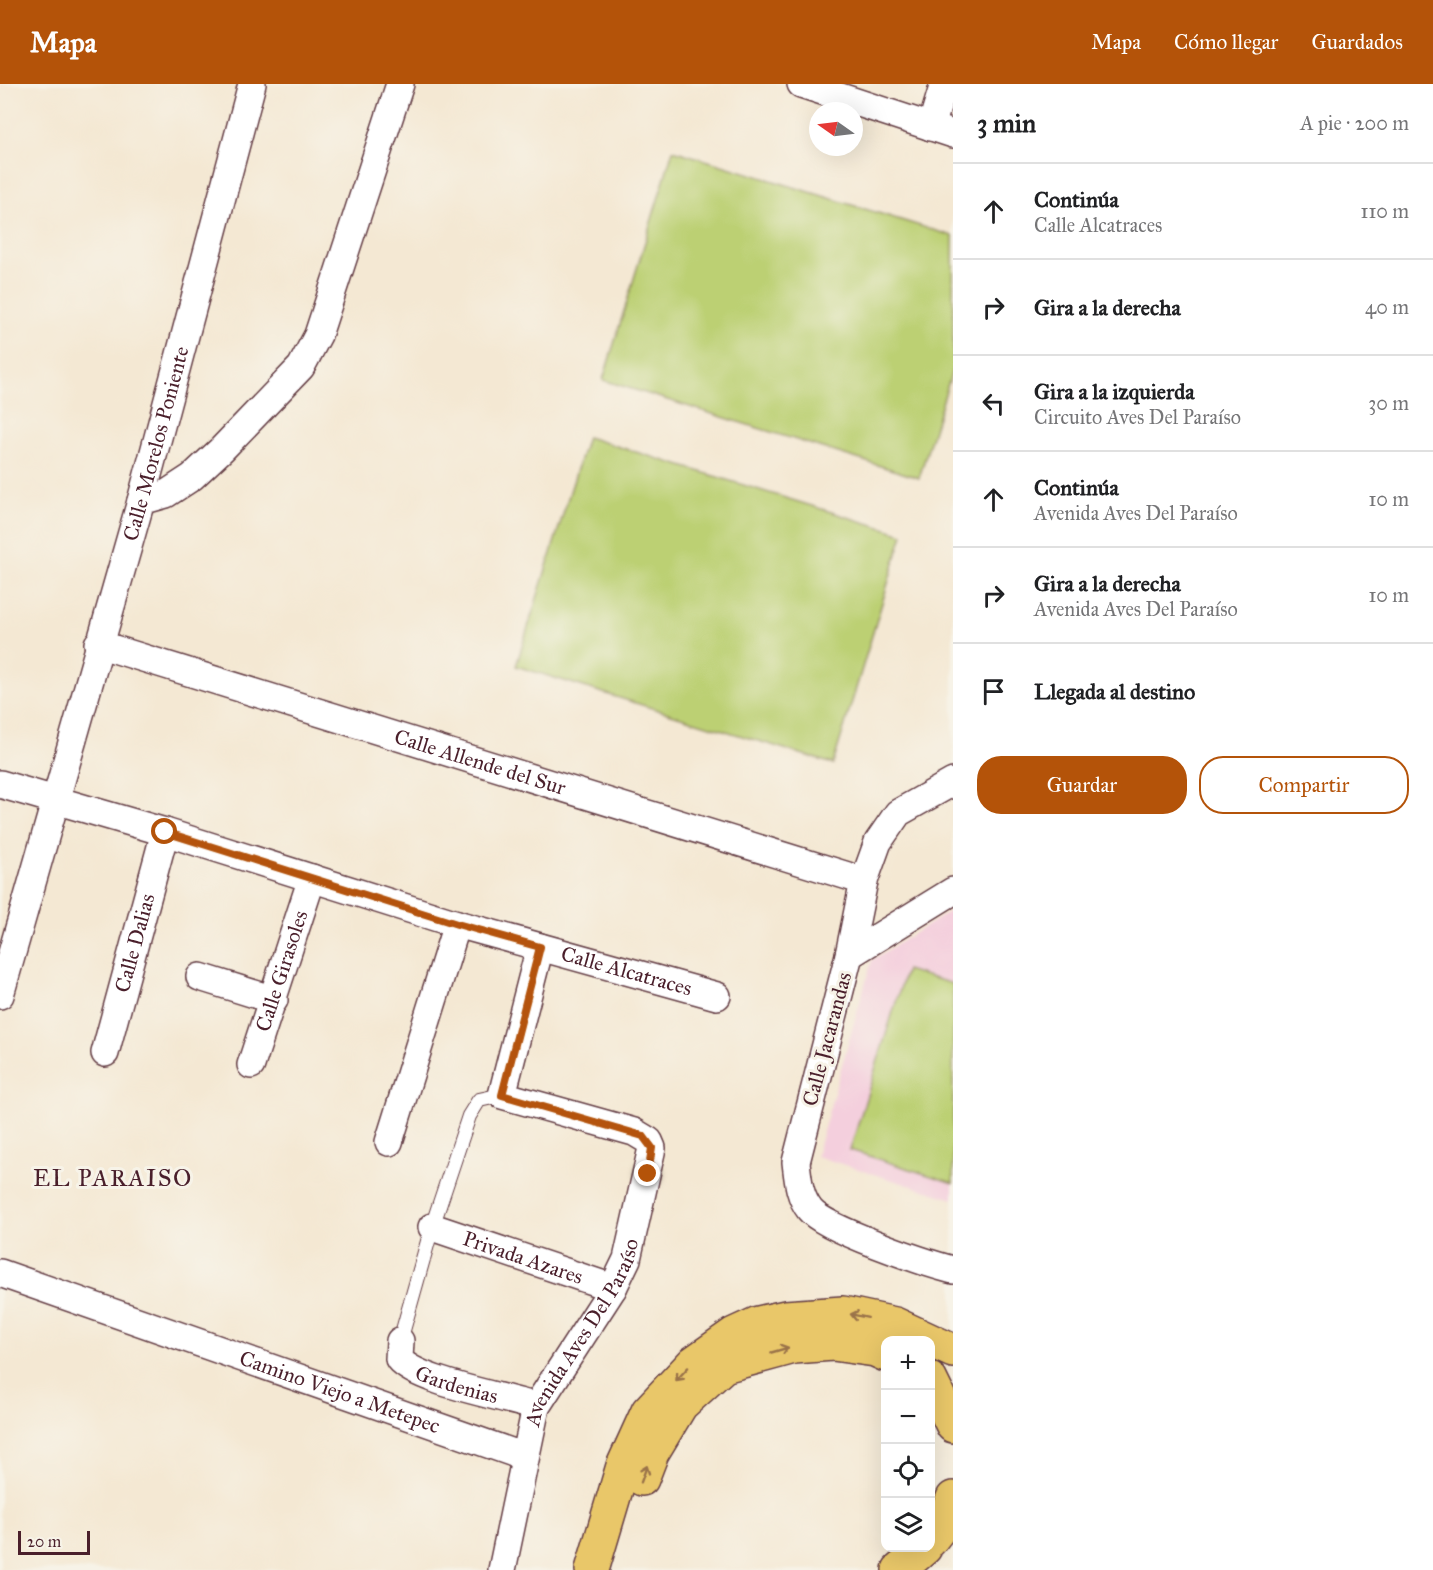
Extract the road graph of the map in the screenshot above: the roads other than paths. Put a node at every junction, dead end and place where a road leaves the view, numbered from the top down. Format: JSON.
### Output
{"nodes":[{"id":1,"x":252,"y":84,"type":"edge"},
{"id":2,"x":400,"y":84,"type":"edge"},
{"id":3,"x":801,"y":84,"type":"edge"},
{"id":4,"x":944,"y":84,"type":"edge"},
{"id":5,"x":942,"y":131,"type":"edge"},
{"id":6,"x":141,"y":501,"type":"junction"},
{"id":7,"x":98,"y":644,"type":"junction"},
{"id":8,"x":953,"y":782,"type":"edge"},
{"id":9,"x":0,"y":784,"type":"edge"},
{"id":10,"x":54,"y":801,"type":"junction"},
{"id":11,"x":165,"y":832,"type":"junction"},
{"id":12,"x":312,"y":878,"type":"junction"},
{"id":13,"x":864,"y":881,"type":"junction"},
{"id":14,"x":953,"y":891,"type":"edge"},
{"id":15,"x":457,"y":924,"type":"junction"},
{"id":16,"x":540,"y":947,"type":"junction"},
{"id":17,"x":849,"y":955,"type":"junction"},
{"id":18,"x":200,"y":977,"type":"dead end"},
{"id":19,"x":1,"y":990,"type":"edge"},
{"id":20,"x":717,"y":996,"type":"dead end"},
{"id":21,"x":274,"y":1000,"type":"junction"},
{"id":22,"x":105,"y":1053,"type":"dead end"},
{"id":23,"x":251,"y":1065,"type":"dead end"},
{"id":24,"x":502,"y":1095,"type":"junction"},
{"id":25,"x":389,"y":1142,"type":"dead end"},
{"id":26,"x":432,"y":1227,"type":"junction"},
{"id":27,"x":953,"y":1270,"type":"edge"},
{"id":28,"x":0,"y":1274,"type":"edge"},
{"id":29,"x":613,"y":1288,"type":"junction"},
{"id":30,"x":400,"y":1341,"type":"joint"},
{"id":31,"x":953,"y":1351,"type":"edge"},
{"id":32,"x":881,"y":1353,"type":"edge"},
{"id":33,"x":935,"y":1389,"type":"edge"},
{"id":34,"x":536,"y":1407,"type":"junction"},
{"id":35,"x":953,"y":1426,"type":"edge"},
{"id":36,"x":525,"y":1457,"type":"junction"},
{"id":37,"x":953,"y":1498,"type":"edge"},
{"id":38,"x":935,"y":1535,"type":"edge"},
{"id":39,"x":608,"y":1552,"type":"edge"},
{"id":40,"x":920,"y":1552,"type":"edge"},
{"id":41,"x":502,"y":1570,"type":"edge"},
{"id":42,"x":899,"y":1570,"type":"edge"}],
"edges":[{"from":1,"to":6,"type":"street","name":"Calle Morelos Poniente"},
{"from":2,"to":6,"type":"street"},
{"from":3,"to":5,"type":"street"},
{"from":4,"to":5,"type":"street"},
{"from":6,"to":7,"type":"street","name":"Calle Morelos Poniente"},
{"from":7,"to":10,"type":"street","name":"Calle Morelos Poniente"},
{"from":7,"to":13,"type":"street","name":"Calle Allende del Sur"},
{"from":8,"to":13,"type":"street"},
{"from":9,"to":10,"type":"street","name":"Calle Alcatraces"},
{"from":10,"to":11,"type":"street","name":"Calle Alcatraces"},
{"from":10,"to":19,"type":"street","name":"Calle Morelos Poniente"},
{"from":11,"to":12,"type":"street","name":"Calle Alcatraces"},
{"from":11,"to":22,"type":"street","name":"Calle Dalias"},
{"from":12,"to":15,"type":"street","name":"Calle Alcatraces"},
{"from":12,"to":21,"type":"street","name":"Calle Girasoles"},
{"from":13,"to":17,"type":"street"},
{"from":14,"to":17,"type":"street","name":"Calle Jacarandas"},
{"from":15,"to":16,"type":"street","name":"Calle Alcatraces"},
{"from":15,"to":25,"type":"street"},
{"from":16,"to":20,"type":"street","name":"Calle Alcatraces"},
{"from":16,"to":24,"type":"street"},
{"from":17,"to":27,"type":"street","name":"Calle Jacarandas"},
{"from":18,"to":21,"type":"street"},
{"from":21,"to":23,"type":"street","name":"Calle Girasoles"},
{"from":24,"to":26,"type":"lane"},
{"from":24,"to":29,"type":"street","name":"Avenida Aves Del Paraíso"},
{"from":26,"to":29,"type":"street","name":"Privada Azares"},
{"from":26,"to":30,"type":"lane"},
{"from":28,"to":36,"type":"street","name":"Camino Viejo a Metepec"},
{"from":29,"to":34,"type":"street","name":"Avenida Aves Del Paraíso"},
{"from":30,"to":34,"type":"street","name":"Gardenias"},
{"from":31,"to":39,"type":"highway","one_way":true},
{"from":39,"to":32,"type":"highway","one_way":true},
{"from":33,"to":35,"type":"highway"},
{"from":34,"to":36,"type":"street","name":"Avenida Aves Del Paraíso"},
{"from":36,"to":41,"type":"street","name":"Avenida Aves Del Paraíso"},
{"from":37,"to":38,"type":"highway"},
{"from":40,"to":42,"type":"highway"}]}
